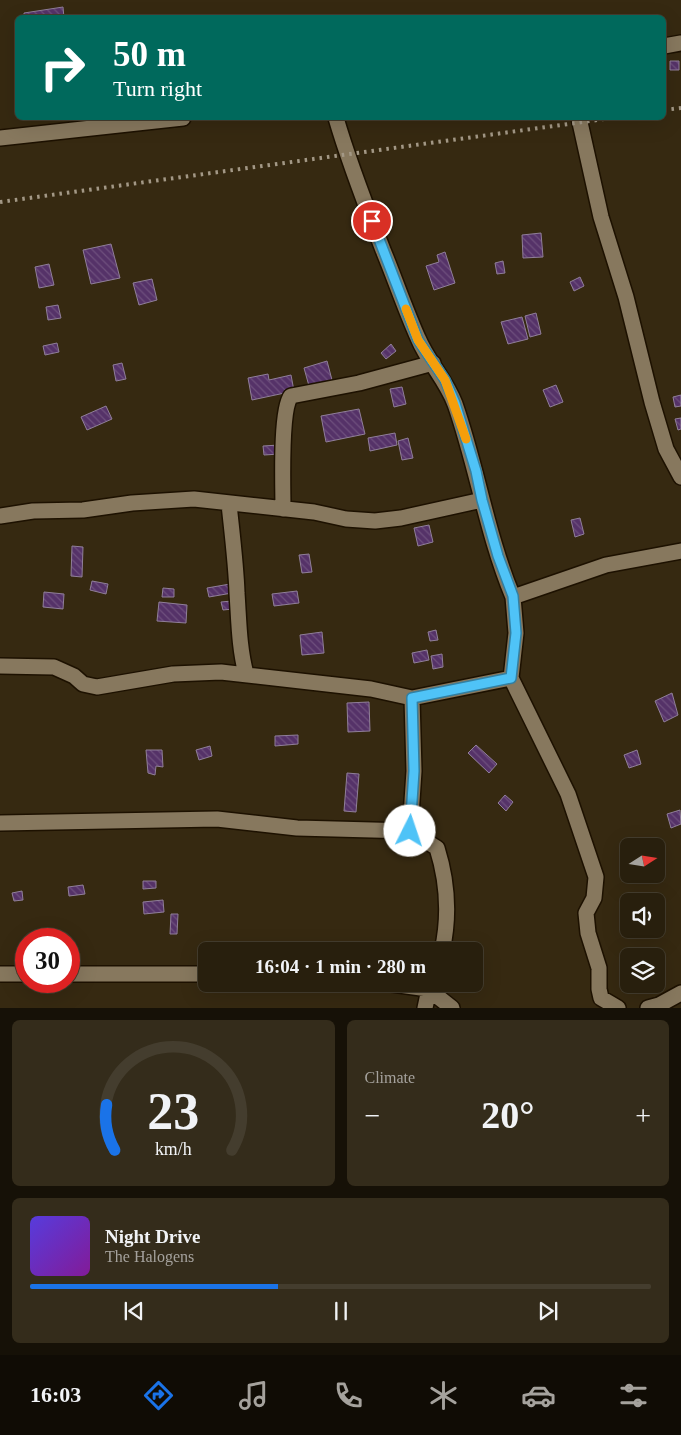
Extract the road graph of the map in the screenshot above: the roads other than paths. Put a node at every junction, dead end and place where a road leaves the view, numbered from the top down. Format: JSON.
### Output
{"nodes":[{"id":1,"x":681,"y":43,"type":"edge"},
{"id":2,"x":666,"y":46,"type":"edge"},
{"id":3,"x":166,"y":120,"type":"edge"},
{"id":4,"x":337,"y":120,"type":"edge"},
{"id":5,"x":579,"y":120,"type":"edge"},
{"id":6,"x":0,"y":138,"type":"edge"},
{"id":7,"x":433,"y":363,"type":"junction"},
{"id":8,"x":681,"y":477,"type":"edge"},
{"id":9,"x":482,"y":500,"type":"junction"},
{"id":10,"x":229,"y":504,"type":"junction"},
{"id":11,"x":283,"y":509,"type":"junction"},
{"id":12,"x":0,"y":516,"type":"edge"},
{"id":13,"x":681,"y":551,"type":"edge"},
{"id":14,"x":513,"y":596,"type":"junction"},
{"id":15,"x":0,"y":666,"type":"edge"},
{"id":16,"x":246,"y":674,"type":"junction"},
{"id":17,"x":511,"y":678,"type":"junction"},
{"id":18,"x":412,"y":698,"type":"junction"},
{"id":19,"x":0,"y":823,"type":"edge"},
{"id":20,"x":410,"y":831,"type":"junction"},
{"id":21,"x":443,"y":942,"type":"edge"},
{"id":22,"x":0,"y":974,"type":"edge"},
{"id":23,"x":15,"y":974,"type":"edge"},
{"id":24,"x":80,"y":974,"type":"edge"},
{"id":25,"x":198,"y":974,"type":"edge"},
{"id":26,"x":428,"y":992,"type":"edge"},
{"id":27,"x":435,"y":992,"type":"edge"},
{"id":28,"x":681,"y":993,"type":"edge"},
{"id":29,"x":614,"y":1007,"type":"edge"},
{"id":30,"x":425,"y":1008,"type":"edge"},
{"id":31,"x":452,"y":1008,"type":"edge"},
{"id":32,"x":648,"y":1008,"type":"edge"}],
"edges":[{"from":1,"to":2,"type":"street"},
{"from":3,"to":6,"type":"street"},
{"from":4,"to":7,"type":"street"},
{"from":5,"to":8,"type":"street"},
{"from":7,"to":9,"type":"street"},
{"from":7,"to":11,"type":"street"},
{"from":9,"to":11,"type":"street"},
{"from":9,"to":14,"type":"street"},
{"from":10,"to":11,"type":"street"},
{"from":10,"to":12,"type":"street"},
{"from":10,"to":16,"type":"street"},
{"from":13,"to":14,"type":"street"},
{"from":14,"to":17,"type":"street"},
{"from":15,"to":16,"type":"street"},
{"from":16,"to":18,"type":"street"},
{"from":17,"to":18,"type":"street"},
{"from":17,"to":29,"type":"street"},
{"from":18,"to":20,"type":"street"},
{"from":19,"to":20,"type":"street"},
{"from":20,"to":21,"type":"street"},
{"from":22,"to":23,"type":"street"},
{"from":24,"to":25,"type":"street"},
{"from":26,"to":30,"type":"street"},
{"from":27,"to":31,"type":"street"},
{"from":28,"to":32,"type":"street"}]}
